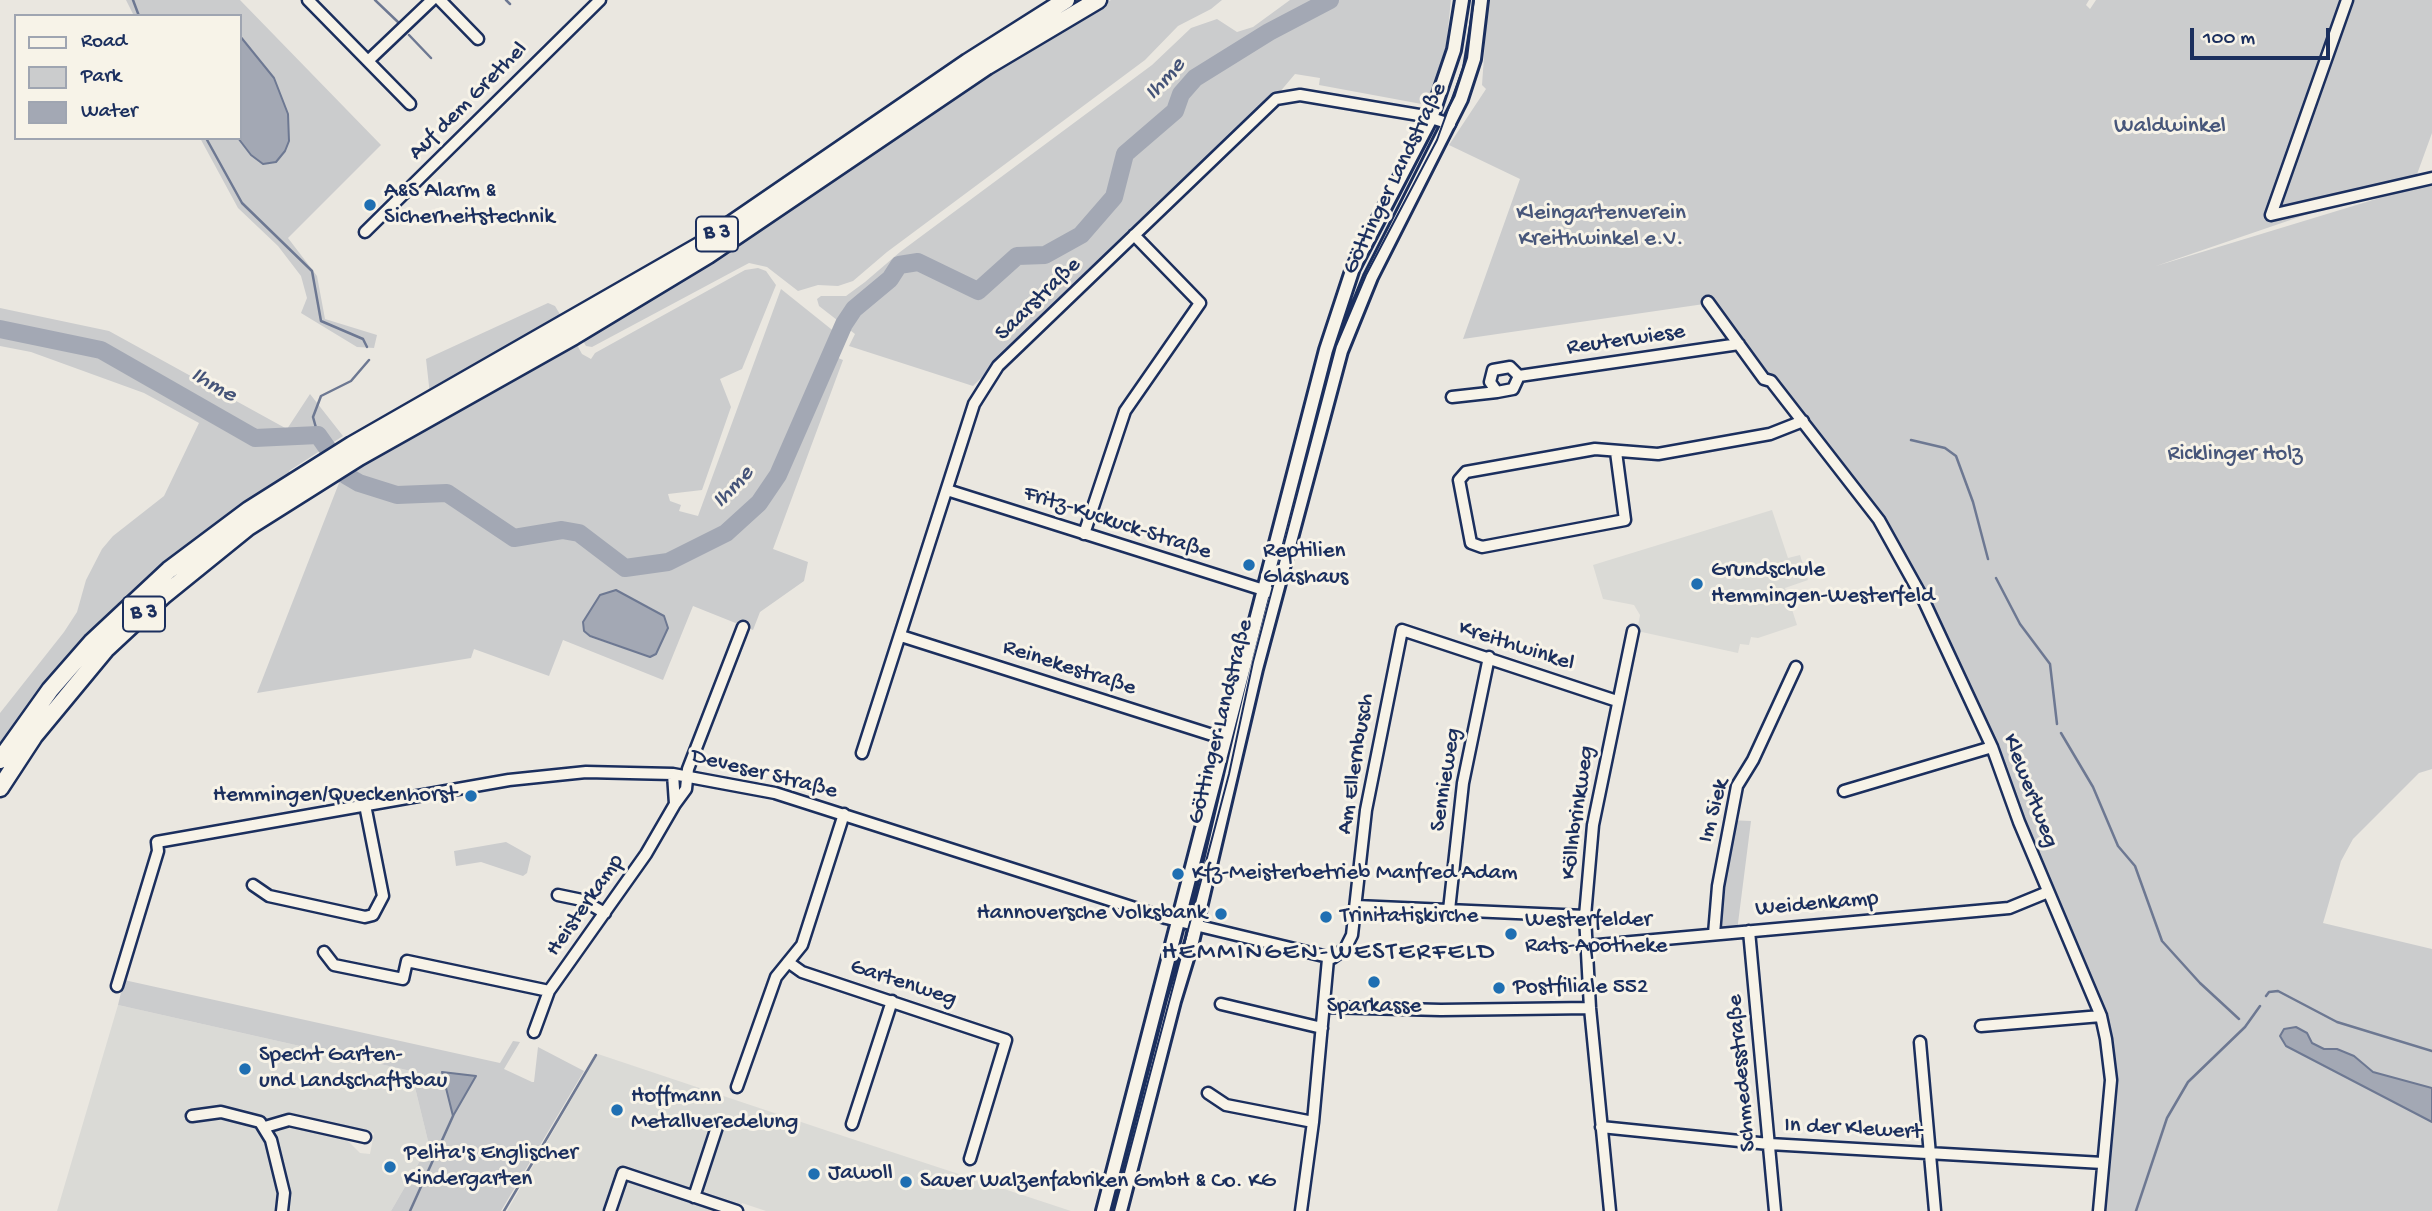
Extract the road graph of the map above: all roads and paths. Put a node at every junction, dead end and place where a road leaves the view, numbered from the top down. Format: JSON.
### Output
{"nodes":[{"id":1,"x":308,"y":0,"type":"edge"},
{"id":2,"x":432,"y":0,"type":"edge"},
{"id":3,"x":440,"y":0,"type":"edge"},
{"id":4,"x":600,"y":0,"type":"edge"},
{"id":5,"x":1066,"y":0,"type":"edge"},
{"id":6,"x":1098,"y":0,"type":"edge"},
{"id":7,"x":1462,"y":0,"type":"edge"},
{"id":8,"x":1481,"y":0,"type":"edge"},
{"id":9,"x":2347,"y":0,"type":"edge"},
{"id":10,"x":478,"y":39,"type":"dead end"},
{"id":11,"x":368,"y":61,"type":"junction"},
{"id":12,"x":410,"y":104,"type":"dead end"},
{"id":13,"x":1431,"y":118,"type":"junction"},
{"id":14,"x":1450,"y":124,"type":"junction"},
{"id":15,"x":2432,"y":178,"type":"edge"},
{"id":16,"x":365,"y":232,"type":"dead end"},
{"id":17,"x":1135,"y":235,"type":"junction"},
{"id":18,"x":1708,"y":302,"type":"dead end"},
{"id":19,"x":1739,"y":344,"type":"junction"},
{"id":20,"x":1519,"y":376,"type":"junction"},
{"id":21,"x":1497,"y":392,"type":"junction"},
{"id":22,"x":1452,"y":397,"type":"dead end"},
{"id":23,"x":1803,"y":421,"type":"junction"},
{"id":24,"x":356,"y":451,"type":"junction"},
{"id":25,"x":1616,"y":452,"type":"junction"},
{"id":26,"x":321,"y":471,"type":"junction"},
{"id":27,"x":947,"y":490,"type":"junction"},
{"id":28,"x":1084,"y":534,"type":"junction"},
{"id":29,"x":1270,"y":592,"type":"junction"},
{"id":30,"x":743,"y":627,"type":"dead end"},
{"id":31,"x":1402,"y":630,"type":"joint"},
{"id":32,"x":1633,"y":631,"type":"dead end"},
{"id":33,"x":901,"y":636,"type":"junction"},
{"id":34,"x":1489,"y":657,"type":"junction"},
{"id":35,"x":1796,"y":667,"type":"dead end"},
{"id":36,"x":1617,"y":701,"type":"junction"},
{"id":37,"x":1224,"y":739,"type":"junction"},
{"id":38,"x":1992,"y":747,"type":"junction"},
{"id":39,"x":862,"y":753,"type":"dead end"},
{"id":40,"x":0,"y":760,"type":"edge"},
{"id":41,"x":673,"y":774,"type":"junction"},
{"id":42,"x":687,"y":775,"type":"junction"},
{"id":43,"x":0,"y":788,"type":"edge"},
{"id":44,"x":1844,"y":791,"type":"dead end"},
{"id":45,"x":675,"y":804,"type":"junction"},
{"id":46,"x":365,"y":805,"type":"junction"},
{"id":47,"x":844,"y":814,"type":"junction"},
{"id":48,"x":253,"y":885,"type":"dead end"},
{"id":49,"x":2048,"y":892,"type":"junction"},
{"id":50,"x":558,"y":895,"type":"dead end"},
{"id":51,"x":1356,"y":906,"type":"junction"},
{"id":52,"x":1449,"y":910,"type":"junction"},
{"id":53,"x":605,"y":913,"type":"junction"},
{"id":54,"x":1585,"y":916,"type":"junction"},
{"id":55,"x":1185,"y":923,"type":"junction"},
{"id":56,"x":1749,"y":931,"type":"junction"},
{"id":57,"x":1714,"y":934,"type":"junction"},
{"id":58,"x":1587,"y":946,"type":"junction"},
{"id":59,"x":324,"y":952,"type":"dead end"},
{"id":60,"x":1328,"y":959,"type":"junction"},
{"id":61,"x":788,"y":962,"type":"junction"},
{"id":62,"x":117,"y":986,"type":"dead end"},
{"id":63,"x":549,"y":991,"type":"junction"},
{"id":64,"x":892,"y":1001,"type":"junction"},
{"id":65,"x":1221,"y":1004,"type":"dead end"},
{"id":66,"x":1324,"y":1007,"type":"junction"},
{"id":67,"x":1590,"y":1008,"type":"junction"},
{"id":68,"x":2101,"y":1016,"type":"junction"},
{"id":69,"x":1981,"y":1026,"type":"dead end"},
{"id":70,"x":1322,"y":1028,"type":"junction"},
{"id":71,"x":534,"y":1032,"type":"dead end"},
{"id":72,"x":1920,"y":1042,"type":"dead end"},
{"id":73,"x":737,"y":1087,"type":"dead end"},
{"id":74,"x":1208,"y":1093,"type":"dead end"},
{"id":75,"x":191,"y":1116,"type":"dead end"},
{"id":76,"x":1313,"y":1122,"type":"junction"},
{"id":77,"x":852,"y":1124,"type":"dead end"},
{"id":78,"x":717,"y":1127,"type":"dead end"},
{"id":79,"x":1601,"y":1127,"type":"junction"},
{"id":80,"x":265,"y":1128,"type":"junction"},
{"id":81,"x":365,"y":1137,"type":"dead end"},
{"id":82,"x":1769,"y":1144,"type":"junction"},
{"id":83,"x":1930,"y":1153,"type":"junction"},
{"id":84,"x":970,"y":1158,"type":"dead end"},
{"id":85,"x":2103,"y":1163,"type":"junction"},
{"id":86,"x":694,"y":1197,"type":"junction"},
{"id":87,"x":282,"y":1211,"type":"edge"},
{"id":88,"x":610,"y":1211,"type":"edge"},
{"id":89,"x":737,"y":1211,"type":"edge"},
{"id":90,"x":1103,"y":1211,"type":"edge"},
{"id":91,"x":1120,"y":1211,"type":"edge"},
{"id":92,"x":1301,"y":1211,"type":"edge"},
{"id":93,"x":1610,"y":1211,"type":"edge"},
{"id":94,"x":1775,"y":1211,"type":"edge"},
{"id":95,"x":1935,"y":1211,"type":"edge"},
{"id":96,"x":2099,"y":1211,"type":"edge"}],
"edges":[{"from":1,"to":11,"type":"street"},
{"from":2,"to":11,"type":"street"},
{"from":3,"to":10,"type":"street"},
{"from":4,"to":16,"type":"street","name":"Auf dem Grethel"},
{"from":5,"to":24,"type":"highway","number":"B 3"},
{"from":6,"to":24,"type":"highway","number":"B 3"},
{"from":7,"to":13,"type":"street","name":"Göttinger Landstraße"},
{"from":8,"to":14,"type":"street","name":"Göttinger Landstraße"},
{"from":9,"to":15,"type":"street"},
{"from":11,"to":12,"type":"street"},
{"from":13,"to":14,"type":"street","name":"Saarstraße"},
{"from":13,"to":17,"type":"street","name":"Saarstraße"},
{"from":13,"to":29,"type":"street","name":"Göttinger Landstraße"},
{"from":14,"to":29,"type":"street","name":"Göttinger Landstraße"},
{"from":17,"to":27,"type":"street","name":"Saarstraße"},
{"from":17,"to":28,"type":"street"},
{"from":18,"to":19,"type":"street","name":"Reuterwiese"},
{"from":19,"to":20,"type":"street","name":"Reuterwiese"},
{"from":19,"to":23,"type":"street","name":"Reuterwiese"},
{"from":20,"to":21,"type":"street","name":"Reuterwiese"},
{"from":20,"to":21,"type":"street","name":"Reuterwiese"},
{"from":21,"to":22,"type":"street","name":"Reuterwiese"},
{"from":23,"to":25,"type":"street"},
{"from":23,"to":38,"type":"street","name":"Klewertweg"},
{"from":24,"to":26,"type":"highway","number":"B 3"},
{"from":25,"to":25,"type":"street"},
{"from":26,"to":40,"type":"highway","number":"B 3"},
{"from":26,"to":43,"type":"highway","number":"B 3"},
{"from":27,"to":28,"type":"street","name":"Fritz-Kuckuck-Straße"},
{"from":27,"to":33,"type":"street","name":"Saarstraße"},
{"from":28,"to":29,"type":"street","name":"Fritz-Kuckuck-Straße"},
{"from":29,"to":37,"type":"street","name":"Göttinger Landstraße"},
{"from":29,"to":55,"type":"street","name":"Göttinger Landstraße"},
{"from":30,"to":42,"type":"street","name":"Heisterkamp"},
{"from":31,"to":34,"type":"street","name":"Kreithwinkel"},
{"from":31,"to":51,"type":"street","name":"Am Ellernbusch"},
{"from":32,"to":36,"type":"street","name":"Köllnbrinkweg"},
{"from":33,"to":37,"type":"street","name":"Reinekestraße"},
{"from":33,"to":39,"type":"street","name":"Saarstraße"},
{"from":34,"to":36,"type":"street","name":"Kreithwinkel"},
{"from":34,"to":52,"type":"street","name":"Sennieweg"},
{"from":35,"to":57,"type":"street","name":"Im Siek"},
{"from":36,"to":54,"type":"street","name":"Köllnbrinkweg"},
{"from":37,"to":55,"type":"street","name":"Göttinger Landstraße"},
{"from":38,"to":44,"type":"street"},
{"from":38,"to":49,"type":"street","name":"Klewertweg"},
{"from":41,"to":42,"type":"street","name":"Deveser Straße"},
{"from":41,"to":45,"type":"street"},
{"from":41,"to":46,"type":"street","name":"Deveser Straße"},
{"from":42,"to":45,"type":"street","name":"Heisterkamp"},
{"from":42,"to":47,"type":"street","name":"Deveser Straße"},
{"from":45,"to":53,"type":"street","name":"Heisterkamp"},
{"from":46,"to":48,"type":"street"},
{"from":46,"to":62,"type":"street","name":"Deveser Straße"},
{"from":47,"to":55,"type":"street","name":"Deveser Straße"},
{"from":47,"to":61,"type":"street"},
{"from":49,"to":56,"type":"street","name":"Weidenkamp"},
{"from":49,"to":68,"type":"street","name":"Klewertweg"},
{"from":50,"to":53,"type":"street"},
{"from":51,"to":52,"type":"street"},
{"from":51,"to":60,"type":"street","name":"Am Ellernbusch"},
{"from":52,"to":54,"type":"street"},
{"from":53,"to":63,"type":"street","name":"Heisterkamp"},
{"from":54,"to":58,"type":"street","name":"Köllnbrinkweg"},
{"from":55,"to":60,"type":"street","name":"Deveser Straße"},
{"from":55,"to":90,"type":"street","name":"Göttinger Landstraße"},
{"from":55,"to":91,"type":"street","name":"Göttinger Landstraße"},
{"from":56,"to":57,"type":"street","name":"Weidenkamp"},
{"from":56,"to":82,"type":"street","name":"Schmedesstraße"},
{"from":57,"to":58,"type":"street","name":"Weidenkamp"},
{"from":58,"to":67,"type":"street","name":"Köllnbrinkweg"},
{"from":59,"to":63,"type":"street"},
{"from":60,"to":66,"type":"street"},
{"from":61,"to":64,"type":"street","name":"Gartenweg"},
{"from":61,"to":73,"type":"street"},
{"from":63,"to":71,"type":"street","name":"Heisterkamp"},
{"from":64,"to":77,"type":"street"},
{"from":64,"to":84,"type":"street","name":"Gartenweg"},
{"from":65,"to":70,"type":"street"},
{"from":66,"to":67,"type":"street"},
{"from":66,"to":70,"type":"street"},
{"from":67,"to":79,"type":"street","name":"Köllnbrinkweg"},
{"from":68,"to":69,"type":"street"},
{"from":68,"to":85,"type":"street","name":"Klewertweg"},
{"from":70,"to":76,"type":"street"},
{"from":72,"to":83,"type":"street"},
{"from":74,"to":76,"type":"street"},
{"from":75,"to":80,"type":"street"},
{"from":76,"to":92,"type":"street"},
{"from":78,"to":86,"type":"street"},
{"from":79,"to":82,"type":"street","name":"In der Klewert"},
{"from":79,"to":93,"type":"street","name":"Köllnbrinkweg"},
{"from":80,"to":81,"type":"street"},
{"from":80,"to":87,"type":"street"},
{"from":82,"to":83,"type":"street","name":"In der Klewert"},
{"from":82,"to":94,"type":"street","name":"Schmedesstraße"},
{"from":83,"to":85,"type":"street","name":"In der Klewert"},
{"from":83,"to":95,"type":"street"},
{"from":85,"to":96,"type":"street","name":"Klewertweg"},
{"from":86,"to":88,"type":"street"},
{"from":86,"to":89,"type":"street"}]}
